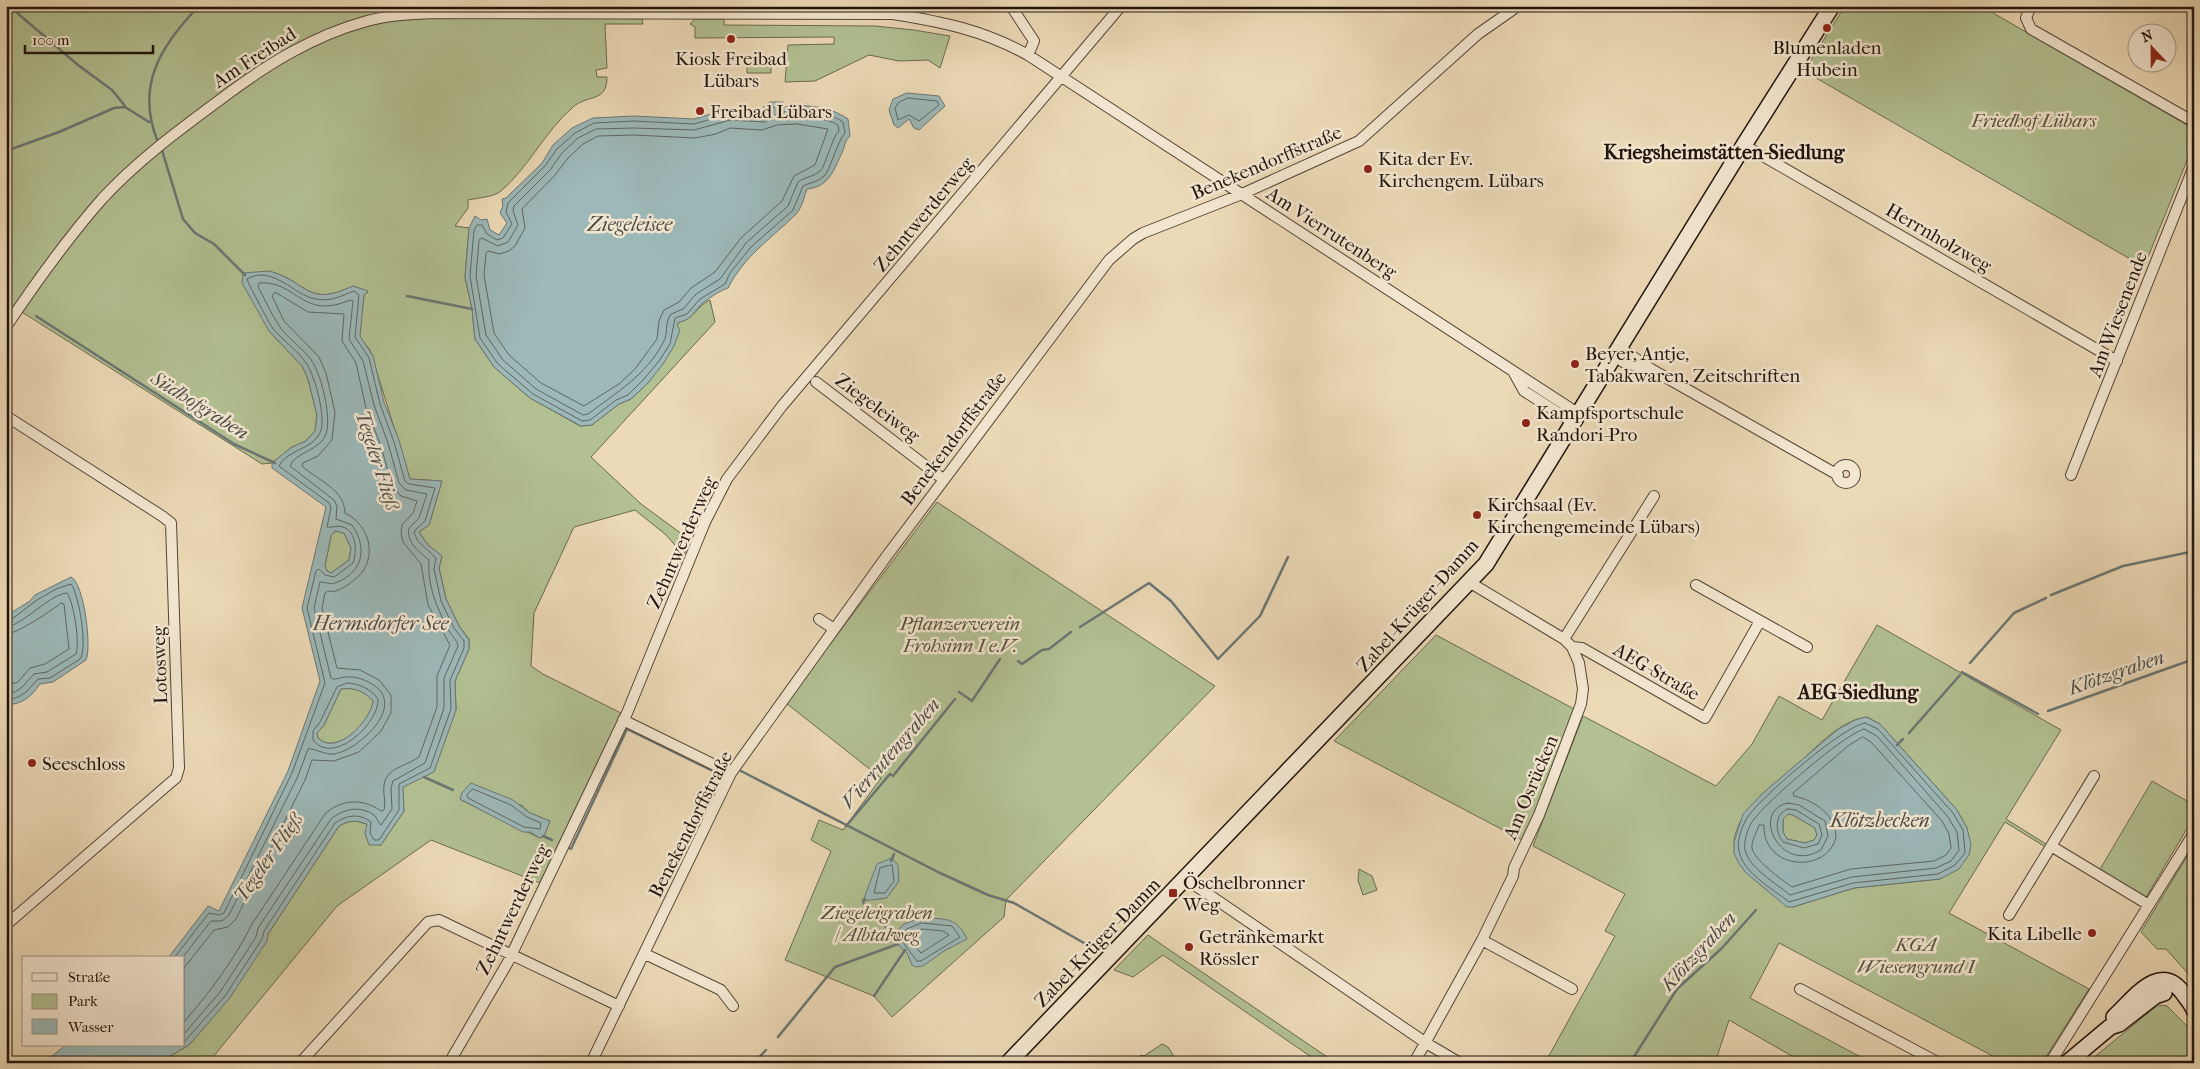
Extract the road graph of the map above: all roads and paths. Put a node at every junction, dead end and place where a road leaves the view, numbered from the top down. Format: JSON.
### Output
{"nodes":[{"id":1,"x":1011,"y":6,"type":"edge"},
{"id":2,"x":1121,"y":6,"type":"edge"},
{"id":3,"x":1518,"y":6,"type":"edge"},
{"id":4,"x":1832,"y":6,"type":"edge"},
{"id":5,"x":2032,"y":6,"type":"edge"},
{"id":6,"x":1028,"y":55,"type":"junction"},
{"id":7,"x":1060,"y":77,"type":"junction"},
{"id":8,"x":2194,"y":122,"type":"edge"},
{"id":9,"x":1744,"y":145,"type":"junction"},
{"id":10,"x":2194,"y":166,"type":"edge"},
{"id":11,"x":1242,"y":194,"type":"junction"},
{"id":12,"x":6,"y":327,"type":"edge"},
{"id":13,"x":1617,"y":353,"type":"junction"},
{"id":14,"x":2117,"y":361,"type":"junction"},
{"id":15,"x":816,"y":382,"type":"dead end"},
{"id":16,"x":6,"y":416,"type":"edge"},
{"id":17,"x":1576,"y":419,"type":"junction"},
{"id":18,"x":2071,"y":475,"type":"dead end"},
{"id":19,"x":1838,"y":476,"type":"dead end"},
{"id":20,"x":944,"y":479,"type":"junction"},
{"id":21,"x":1654,"y":496,"type":"dead end"},
{"id":22,"x":1469,"y":582,"type":"junction"},
{"id":23,"x":1696,"y":585,"type":"dead end"},
{"id":24,"x":819,"y":619,"type":"dead end"},
{"id":25,"x":1760,"y":621,"type":"junction"},
{"id":26,"x":834,"y":629,"type":"junction"},
{"id":27,"x":1564,"y":639,"type":"junction"},
{"id":28,"x":1572,"y":647,"type":"junction"},
{"id":29,"x":1807,"y":647,"type":"dead end"},
{"id":30,"x":623,"y":720,"type":"junction"},
{"id":31,"x":731,"y":774,"type":"junction"},
{"id":32,"x":2094,"y":776,"type":"dead end"},
{"id":33,"x":2193,"y":838,"type":"edge"},
{"id":34,"x":2052,"y":846,"type":"junction"},
{"id":35,"x":1186,"y":879,"type":"junction"},
{"id":36,"x":2149,"y":905,"type":"junction"},
{"id":37,"x":2009,"y":915,"type":"dead end"},
{"id":38,"x":6,"y":924,"type":"edge"},
{"id":39,"x":1482,"y":940,"type":"junction"},
{"id":40,"x":512,"y":954,"type":"junction"},
{"id":41,"x":645,"y":954,"type":"junction"},
{"id":42,"x":2163,"y":986,"type":"junction"},
{"id":43,"x":1572,"y":989,"type":"dead end"},
{"id":44,"x":1800,"y":989,"type":"dead end"},
{"id":45,"x":619,"y":1006,"type":"junction"},
{"id":46,"x":733,"y":1006,"type":"dead end"},
{"id":47,"x":2194,"y":1010,"type":"edge"},
{"id":48,"x":2194,"y":1016,"type":"edge"},
{"id":49,"x":1426,"y":1043,"type":"junction"},
{"id":50,"x":300,"y":1063,"type":"edge"},
{"id":51,"x":449,"y":1063,"type":"edge"},
{"id":52,"x":591,"y":1063,"type":"edge"},
{"id":53,"x":1008,"y":1063,"type":"edge"},
{"id":54,"x":1414,"y":1063,"type":"edge"},
{"id":55,"x":1460,"y":1063,"type":"edge"},
{"id":56,"x":1939,"y":1063,"type":"edge"},
{"id":57,"x":2050,"y":1063,"type":"edge"},
{"id":58,"x":2067,"y":1063,"type":"edge"}],
"edges":[{"from":1,"to":6,"type":"street"},
{"from":2,"to":7,"type":"street","name":"Zehntwerderweg"},
{"from":3,"to":11,"type":"street","name":"Benekendorffstraße"},
{"from":4,"to":9,"type":"street","name":"Zabel-Krüger-Damm"},
{"from":5,"to":8,"type":"street"},
{"from":6,"to":7,"type":"street","name":"Am Vierrutenberg"},
{"from":6,"to":12,"type":"street","name":"Am Freibad"},
{"from":7,"to":11,"type":"street","name":"Am Vierrutenberg"},
{"from":7,"to":30,"type":"street","name":"Zehntwerderweg"},
{"from":9,"to":13,"type":"street","name":"Zabel-Krüger-Damm"},
{"from":9,"to":14,"type":"street","name":"Herrnholzweg"},
{"from":10,"to":14,"type":"street","name":"Am Wiesenende"},
{"from":11,"to":17,"type":"street","name":"Am Vierrutenberg"},
{"from":11,"to":20,"type":"street","name":"Benekendorffstraße"},
{"from":13,"to":17,"type":"street","name":"Zabel-Krüger-Damm"},
{"from":13,"to":19,"type":"street"},
{"from":14,"to":18,"type":"street","name":"Am Wiesenende"},
{"from":15,"to":20,"type":"street","name":"Ziegeleiweg"},
{"from":16,"to":38,"type":"street","name":"Lotosweg"},
{"from":17,"to":22,"type":"street","name":"Zabel-Krüger-Damm"},
{"from":20,"to":26,"type":"street","name":"Benekendorffstraße"},
{"from":21,"to":27,"type":"street"},
{"from":22,"to":27,"type":"street","name":"Am Osrücken"},
{"from":22,"to":35,"type":"street","name":"Zabel-Krüger-Damm"},
{"from":23,"to":25,"type":"street"},
{"from":24,"to":26,"type":"street"},
{"from":25,"to":28,"type":"street","name":"AEG-Straße"},
{"from":25,"to":29,"type":"street"},
{"from":26,"to":31,"type":"street","name":"Benekendorffstraße"},
{"from":27,"to":28,"type":"street","name":"Am Osrücken"},
{"from":28,"to":39,"type":"street","name":"Am Osrücken"},
{"from":30,"to":31,"type":"street"},
{"from":30,"to":40,"type":"street","name":"Zehntwerderweg"},
{"from":31,"to":41,"type":"street","name":"Benekendorffstraße"},
{"from":32,"to":34,"type":"street"},
{"from":33,"to":36,"type":"street"},
{"from":34,"to":36,"type":"street"},
{"from":34,"to":37,"type":"street"},
{"from":35,"to":49,"type":"street"},
{"from":35,"to":53,"type":"street","name":"Zabel-Krüger-Damm"},
{"from":36,"to":57,"type":"street"},
{"from":39,"to":43,"type":"street"},
{"from":39,"to":49,"type":"street","name":"Am Osrücken"},
{"from":40,"to":45,"type":"street"},
{"from":40,"to":50,"type":"street"},
{"from":40,"to":51,"type":"street","name":"Zehntwerderweg"},
{"from":41,"to":45,"type":"street","name":"Benekendorffstraße"},
{"from":41,"to":46,"type":"street"},
{"from":42,"to":47,"type":"street"},
{"from":42,"to":48,"type":"street"},
{"from":42,"to":58,"type":"street"},
{"from":44,"to":56,"type":"street"},
{"from":45,"to":52,"type":"street","name":"Benekendorffstraße"},
{"from":49,"to":54,"type":"street","name":"Am Osrücken"},
{"from":49,"to":55,"type":"street"}]}
